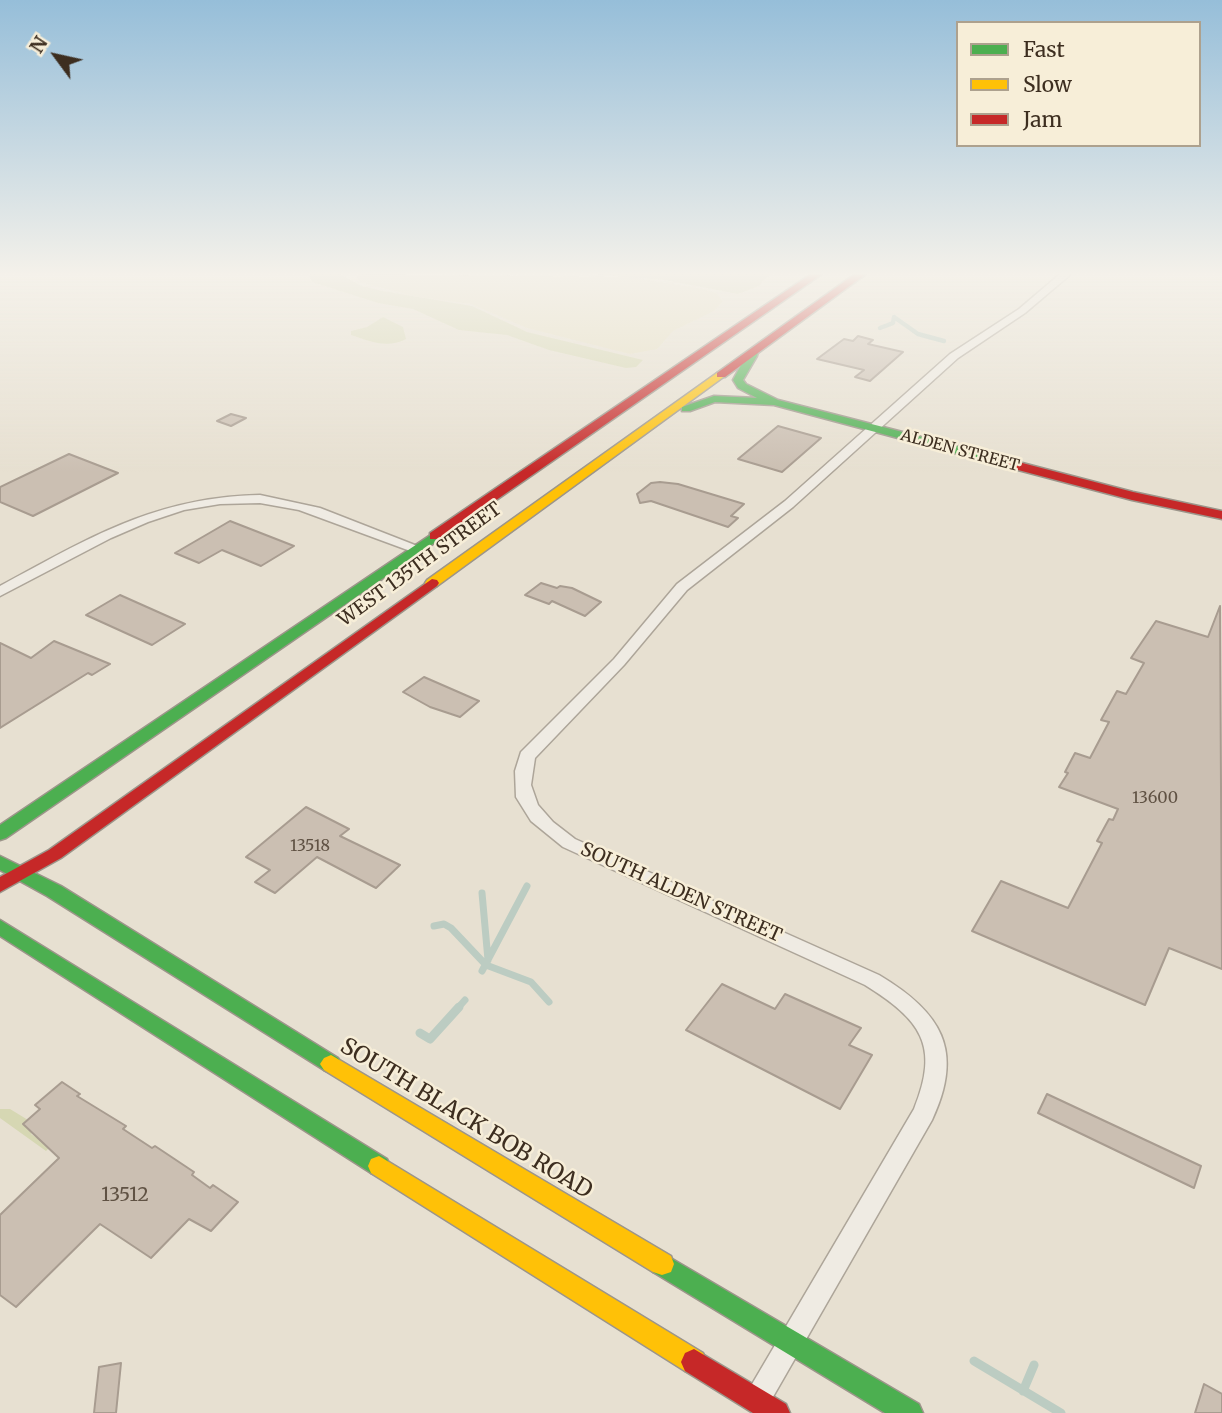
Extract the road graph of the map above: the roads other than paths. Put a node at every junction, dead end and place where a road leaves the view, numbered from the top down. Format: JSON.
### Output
{"nodes":[{"id":1,"x":721,"y":340,"type":"edge"},
{"id":2,"x":769,"y":340,"type":"edge"},
{"id":3,"x":978,"y":340,"type":"edge"},
{"id":4,"x":752,"y":352,"type":"junction"},
{"id":5,"x":774,"y":402,"type":"junction"},
{"id":6,"x":872,"y":428,"type":"junction"},
{"id":7,"x":536,"y":508,"type":"junction"},
{"id":8,"x":1222,"y":515,"type":"edge"},
{"id":9,"x":418,"y":548,"type":"junction"},
{"id":10,"x":0,"y":592,"type":"edge"},
{"id":11,"x":0,"y":834,"type":"edge"},
{"id":12,"x":0,"y":862,"type":"edge"},
{"id":13,"x":19,"y":873,"type":"junction"},
{"id":14,"x":0,"y":885,"type":"edge"},
{"id":15,"x":0,"y":927,"type":"edge"},
{"id":16,"x":789,"y":1340,"type":"junction"},
{"id":17,"x":757,"y":1400,"type":"junction"},
{"id":18,"x":777,"y":1413,"type":"edge"},
{"id":19,"x":910,"y":1413,"type":"edge"}],
"edges":[{"from":1,"to":9,"type":"main road","name":"WEST 135TH STREET"},
{"from":2,"to":4,"type":"main road","name":"WEST 135TH STREET"},
{"from":3,"to":6,"type":"street","name":"SOUTH ALDEN STREET"},
{"from":4,"to":5,"type":"main road","name":"ALDEN STREET"},
{"from":4,"to":7,"type":"main road","name":"WEST 135TH STREET"},
{"from":5,"to":6,"type":"main road","name":"ALDEN STREET"},
{"from":5,"to":7,"type":"main road"},
{"from":6,"to":8,"type":"main road","name":"ALDEN STREET"},
{"from":6,"to":16,"type":"street","name":"SOUTH ALDEN STREET"},
{"from":7,"to":13,"type":"main road","name":"WEST 135TH STREET"},
{"from":9,"to":10,"type":"street"},
{"from":9,"to":11,"type":"main road","name":"WEST 135TH STREET"},
{"from":12,"to":13,"type":"main road","name":"SOUTH BLACK BOB ROAD"},
{"from":13,"to":14,"type":"main road","name":"WEST 135TH STREET"},
{"from":13,"to":16,"type":"main road","name":"SOUTH BLACK BOB ROAD"},
{"from":15,"to":17,"type":"main road"},
{"from":16,"to":17,"type":"street","name":"SOUTH ALDEN STREET"},
{"from":16,"to":19,"type":"main road","name":"SOUTH BLACK BOB ROAD"},
{"from":17,"to":18,"type":"main road"}]}
